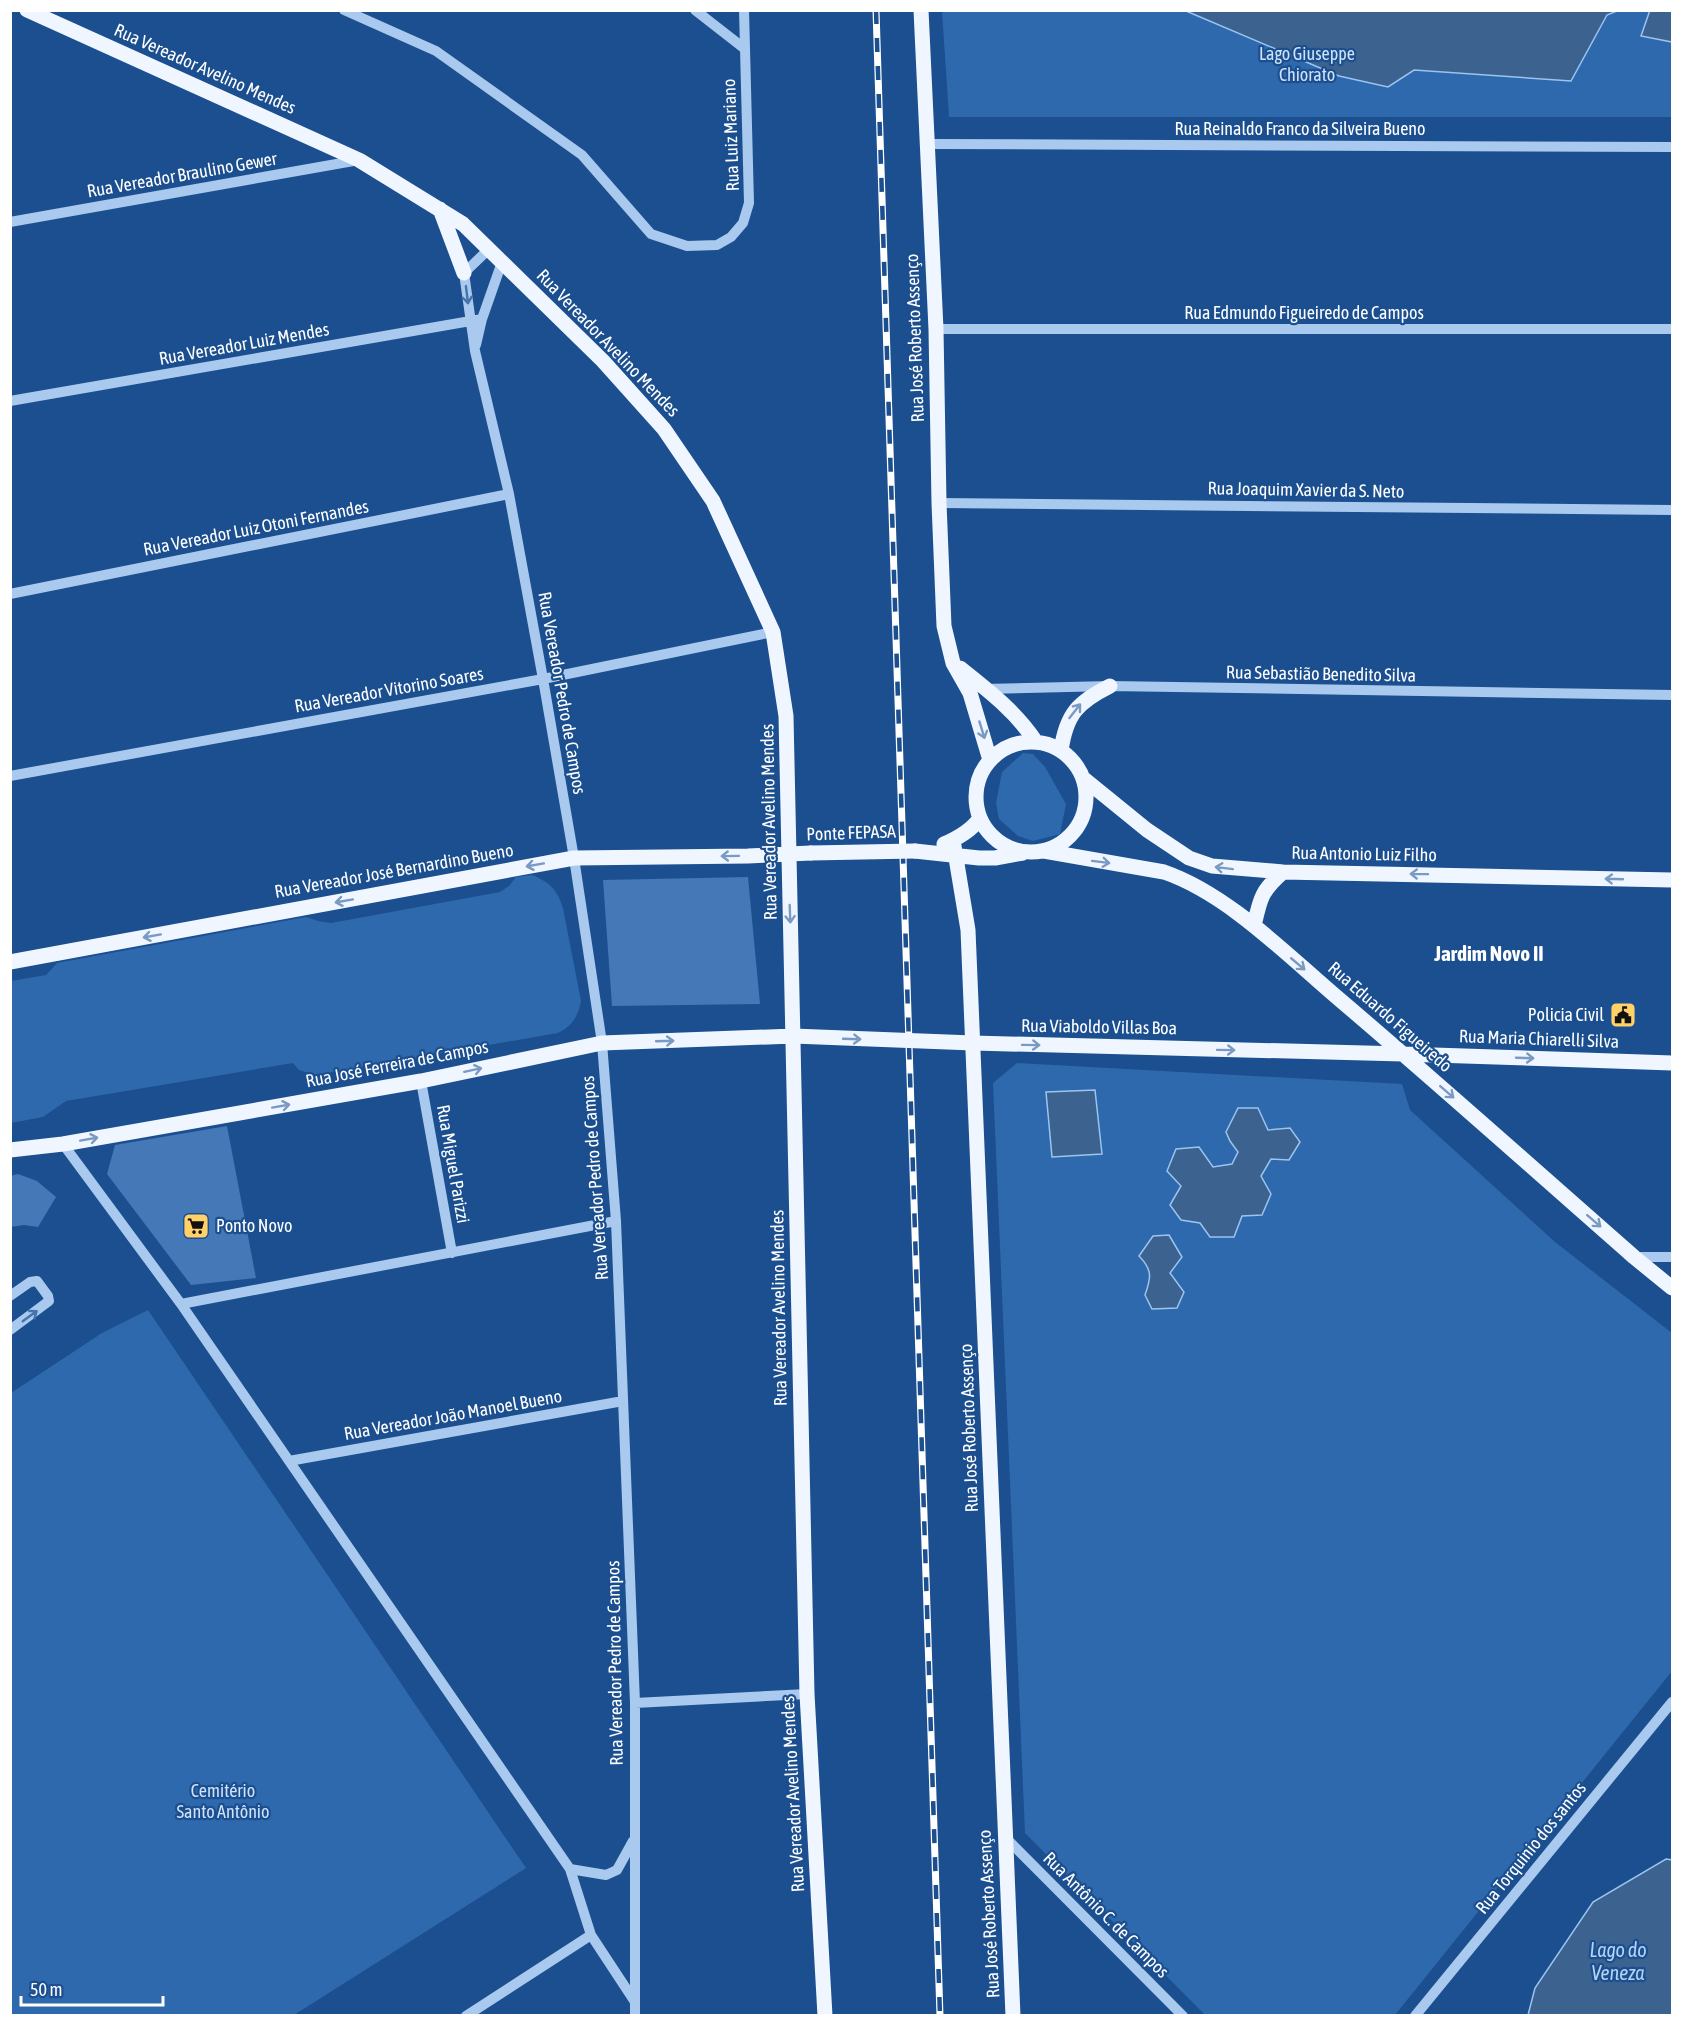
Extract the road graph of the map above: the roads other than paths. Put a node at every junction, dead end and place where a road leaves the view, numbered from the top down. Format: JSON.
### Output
{"nodes":[{"id":1,"x":27,"y":10,"type":"edge"},
{"id":2,"x":344,"y":10,"type":"edge"},
{"id":3,"x":695,"y":10,"type":"edge"},
{"id":4,"x":744,"y":10,"type":"edge"},
{"id":5,"x":921,"y":10,"type":"edge"},
{"id":6,"x":745,"y":49,"type":"junction"},
{"id":7,"x":928,"y":144,"type":"junction"},
{"id":8,"x":1672,"y":147,"type":"edge"},
{"id":9,"x":359,"y":160,"type":"junction"},
{"id":10,"x":440,"y":209,"type":"junction"},
{"id":11,"x":10,"y":222,"type":"edge"},
{"id":12,"x":489,"y":249,"type":"junction"},
{"id":13,"x":502,"y":262,"type":"junction"},
{"id":14,"x":464,"y":273,"type":"junction"},
{"id":15,"x":482,"y":319,"type":"junction"},
{"id":16,"x":470,"y":321,"type":"junction"},
{"id":17,"x":936,"y":329,"type":"junction"},
{"id":18,"x":1672,"y":329,"type":"edge"},
{"id":19,"x":475,"y":351,"type":"junction"},
{"id":20,"x":10,"y":401,"type":"edge"},
{"id":21,"x":509,"y":494,"type":"junction"},
{"id":22,"x":939,"y":503,"type":"junction"},
{"id":23,"x":1672,"y":510,"type":"edge"},
{"id":24,"x":10,"y":594,"type":"edge"},
{"id":25,"x":773,"y":632,"type":"junction"},
{"id":26,"x":953,"y":663,"type":"junction"},
{"id":27,"x":543,"y":679,"type":"junction"},
{"id":28,"x":1110,"y":686,"type":"junction"},
{"id":29,"x":985,"y":687,"type":"junction"},
{"id":30,"x":970,"y":693,"type":"junction"},
{"id":31,"x":1672,"y":695,"type":"edge"},
{"id":32,"x":1036,"y":742,"type":"junction"},
{"id":33,"x":1061,"y":751,"type":"junction"},
{"id":34,"x":990,"y":760,"type":"junction"},
{"id":35,"x":10,"y":776,"type":"edge"},
{"id":36,"x":1083,"y":777,"type":"junction"},
{"id":37,"x":980,"y":818,"type":"junction"},
{"id":38,"x":953,"y":840,"type":"junction"},
{"id":39,"x":921,"y":851,"type":"junction"},
{"id":40,"x":1044,"y":851,"type":"junction"},
{"id":41,"x":1026,"y":852,"type":"junction"},
{"id":42,"x":788,"y":855,"type":"junction"},
{"id":43,"x":956,"y":856,"type":"junction"},
{"id":44,"x":574,"y":858,"type":"junction"},
{"id":45,"x":1283,"y":872,"type":"junction"},
{"id":46,"x":1672,"y":880,"type":"edge"},
{"id":47,"x":1254,"y":926,"type":"junction"},
{"id":48,"x":10,"y":962,"type":"edge"},
{"id":49,"x":793,"y":1036,"type":"junction"},
{"id":50,"x":602,"y":1042,"type":"junction"},
{"id":51,"x":973,"y":1043,"type":"junction"},
{"id":52,"x":1403,"y":1054,"type":"junction"},
{"id":53,"x":1672,"y":1063,"type":"edge"},
{"id":54,"x":421,"y":1081,"type":"junction"},
{"id":55,"x":63,"y":1144,"type":"junction"},
{"id":56,"x":10,"y":1150,"type":"edge"},
{"id":57,"x":616,"y":1221,"type":"junction"},
{"id":58,"x":452,"y":1252,"type":"junction"},
{"id":59,"x":1634,"y":1257,"type":"junction"},
{"id":60,"x":1672,"y":1257,"type":"edge"},
{"id":61,"x":1672,"y":1288,"type":"edge"},
{"id":62,"x":10,"y":1296,"type":"edge"},
{"id":63,"x":181,"y":1304,"type":"junction"},
{"id":64,"x":10,"y":1330,"type":"edge"},
{"id":65,"x":623,"y":1401,"type":"junction"},
{"id":66,"x":289,"y":1461,"type":"junction"},
{"id":67,"x":807,"y":1694,"type":"junction"},
{"id":68,"x":1672,"y":1702,"type":"edge"},
{"id":69,"x":635,"y":1703,"type":"junction"},
{"id":70,"x":634,"y":1838,"type":"junction"},
{"id":71,"x":1006,"y":1838,"type":"junction"},
{"id":72,"x":570,"y":1869,"type":"junction"},
{"id":73,"x":591,"y":1935,"type":"junction"},
{"id":74,"x":635,"y":2002,"type":"junction"},
{"id":75,"x":466,"y":2016,"type":"edge"},
{"id":76,"x":635,"y":2016,"type":"edge"},
{"id":77,"x":825,"y":2016,"type":"edge"},
{"id":78,"x":1013,"y":2016,"type":"edge"},
{"id":79,"x":1183,"y":2016,"type":"edge"},
{"id":80,"x":1415,"y":2016,"type":"edge"}],
"edges":[{"from":1,"to":9,"type":"main road","name":"Rua Vereador Avelino Mendes"},
{"from":2,"to":6,"type":"street","name":"Rua Luiz Mariano"},
{"from":3,"to":6,"type":"street"},
{"from":4,"to":6,"type":"street","name":"Rua Luiz Mariano"},
{"from":5,"to":7,"type":"main road","name":"Rua José Roberto Assenço"},
{"from":7,"to":8,"type":"street","name":"Rua Reinaldo Franco da Silveira Bueno"},
{"from":7,"to":17,"type":"main road","name":"Rua José Roberto Assenço"},
{"from":9,"to":10,"type":"main road","name":"Rua Vereador Avelino Mendes"},
{"from":9,"to":11,"type":"street","name":"Rua Vereador Braulino Gewer"},
{"from":10,"to":12,"type":"main road","name":"Rua Vereador Avelino Mendes"},
{"from":10,"to":14,"type":"main road"},
{"from":12,"to":13,"type":"main road","name":"Rua Vereador Avelino Mendes"},
{"from":12,"to":14,"type":"street"},
{"from":13,"to":15,"type":"street","name":"Rua Vereador Pedro de Campos"},
{"from":13,"to":25,"type":"main road","name":"Rua Vereador Avelino Mendes"},
{"from":14,"to":16,"type":"street","name":"Rua Vereador Pedro de Campos","one_way":true},
{"from":15,"to":16,"type":"street","name":"Rua Vereador Luiz Mendes"},
{"from":15,"to":19,"type":"street","name":"Rua Vereador Pedro de Campos"},
{"from":16,"to":19,"type":"street","name":"Rua Vereador Pedro de Campos"},
{"from":16,"to":20,"type":"street","name":"Rua Vereador Luiz Mendes"},
{"from":17,"to":18,"type":"street","name":"Rua Edmundo Figueiredo de Campos"},
{"from":17,"to":22,"type":"main road","name":"Rua José Roberto Assenço"},
{"from":19,"to":21,"type":"street","name":"Rua Vereador Pedro de Campos"},
{"from":21,"to":24,"type":"street","name":"Rua Vereador Luiz Otoni Fernandes"},
{"from":21,"to":27,"type":"street","name":"Rua Vereador Pedro de Campos"},
{"from":22,"to":23,"type":"street","name":"Rua Joaquim Xavier da S. Neto"},
{"from":22,"to":26,"type":"main road","name":"Rua José Roberto Assenço"},
{"from":25,"to":27,"type":"street","name":"Rua Vereador Vitorino Soares"},
{"from":25,"to":42,"type":"main road","name":"Rua Vereador Avelino Mendes"},
{"from":26,"to":29,"type":"main road"},
{"from":26,"to":30,"type":"main road","name":"Rua José Roberto Assenço"},
{"from":27,"to":35,"type":"street","name":"Rua Vereador Vitorino Soares"},
{"from":27,"to":44,"type":"street","name":"Rua Vereador Pedro de Campos"},
{"from":28,"to":29,"type":"street","name":"Rua Sebastião Benedito Silva"},
{"from":28,"to":31,"type":"street","name":"Rua Sebastião Benedito Silva"},
{"from":33,"to":28,"type":"main road","one_way":true},
{"from":29,"to":30,"type":"street","name":"Rua Sebastião Benedito Silva"},
{"from":29,"to":32,"type":"main road"},
{"from":30,"to":34,"type":"main road","name":"Rua José Roberto Assenço","one_way":true},
{"from":32,"to":33,"type":"main road"},
{"from":32,"to":34,"type":"main road"},
{"from":33,"to":36,"type":"main road"},
{"from":34,"to":37,"type":"main road"},
{"from":36,"to":40,"type":"main road"},
{"from":45,"to":36,"type":"main road","name":"Rua Antonio Luiz Filho","one_way":true},
{"from":37,"to":38,"type":"main road"},
{"from":37,"to":41,"type":"main road"},
{"from":38,"to":39,"type":"main road"},
{"from":38,"to":43,"type":"main road","name":"Rua José Roberto Assenço"},
{"from":39,"to":42,"type":"main road","name":"Ponte FEPASA","bridge":true},
{"from":39,"to":43,"type":"main road"},
{"from":40,"to":41,"type":"main road"},
{"from":40,"to":47,"type":"main road","name":"Rua Eduardo Figueiredo","one_way":true},
{"from":41,"to":43,"type":"main road"},
{"from":42,"to":44,"type":"main road","name":"Rua Vereador José Bernardino Bueno","one_way":true},
{"from":42,"to":49,"type":"main road","name":"Rua Vereador Avelino Mendes","one_way":true},
{"from":43,"to":51,"type":"main road","name":"Rua José Roberto Assenço"},
{"from":44,"to":48,"type":"main road","name":"Rua Vereador José Bernardino Bueno","one_way":true},
{"from":44,"to":50,"type":"street","name":"Rua Vereador Pedro de Campos"},
{"from":46,"to":45,"type":"main road","name":"Rua Antonio Luiz Filho","one_way":true},
{"from":45,"to":47,"type":"main road"},
{"from":47,"to":52,"type":"main road","name":"Rua Eduardo Figueiredo","one_way":true},
{"from":50,"to":49,"type":"main road","name":"Rua José Ferreira de Campos","one_way":true},
{"from":49,"to":51,"type":"main road","name":"Rua Viaboldo Villas Boa","one_way":true,"bridge":true},
{"from":49,"to":67,"type":"main road","name":"Rua Vereador Avelino Mendes"},
{"from":54,"to":50,"type":"main road","name":"Rua José Ferreira de Campos","one_way":true},
{"from":50,"to":57,"type":"street","name":"Rua Vereador Pedro de Campos"},
{"from":51,"to":52,"type":"main road","name":"Rua Viaboldo Villas Boa","one_way":true},
{"from":51,"to":71,"type":"main road","name":"Rua José Roberto Assenço"},
{"from":52,"to":53,"type":"main road","name":"Rua Maria Chiarelli Silva","one_way":true},
{"from":52,"to":59,"type":"main road","name":"Rua Eduardo Figueiredo","one_way":true},
{"from":55,"to":54,"type":"main road","name":"Rua José Ferreira de Campos","one_way":true},
{"from":54,"to":58,"type":"street","name":"Rua Miguel Parizzi"},
{"from":55,"to":56,"type":"main road","name":"Rua José Ferreira de Campos"},
{"from":55,"to":63,"type":"street"},
{"from":57,"to":58,"type":"street"},
{"from":57,"to":65,"type":"street","name":"Rua Vereador Pedro de Campos"},
{"from":58,"to":63,"type":"street"},
{"from":59,"to":60,"type":"street"},
{"from":59,"to":61,"type":"main road","name":"Rua Eduardo Figueiredo"},
{"from":64,"to":62,"type":"street","one_way":true},
{"from":63,"to":66,"type":"street"},
{"from":65,"to":66,"type":"street","name":"Rua Vereador João Manoel Bueno"},
{"from":65,"to":69,"type":"street","name":"Rua Vereador Pedro de Campos"},
{"from":66,"to":72,"type":"street"},
{"from":67,"to":69,"type":"street"},
{"from":67,"to":77,"type":"main road","name":"Rua Vereador Avelino Mendes"},
{"from":68,"to":80,"type":"street","name":"Rua Torquinio dos santos"},
{"from":69,"to":70,"type":"street","name":"Rua Vereador Pedro de Campos"},
{"from":70,"to":72,"type":"street"},
{"from":70,"to":74,"type":"street","name":"Rua Vereador Pedro de Campos"},
{"from":71,"to":78,"type":"main road","name":"Rua José Roberto Assenço"},
{"from":71,"to":79,"type":"street","name":"Rua Antônio C. de Campos"},
{"from":72,"to":73,"type":"street"},
{"from":73,"to":74,"type":"street"},
{"from":73,"to":75,"type":"street"},
{"from":74,"to":76,"type":"street","name":"Rua Vereador Pedro de Campos"}]}
